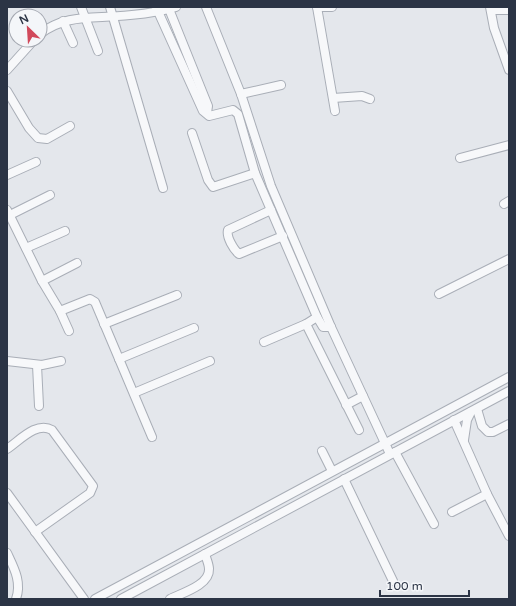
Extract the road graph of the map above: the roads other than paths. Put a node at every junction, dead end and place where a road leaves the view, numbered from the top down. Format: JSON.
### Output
{"nodes":[{"id":1,"x":81,"y":7,"type":"edge"},
{"id":2,"x":110,"y":7,"type":"edge"},
{"id":3,"x":206,"y":7,"type":"edge"},
{"id":4,"x":317,"y":7,"type":"edge"},
{"id":5,"x":332,"y":7,"type":"edge"},
{"id":6,"x":172,"y":8,"type":"edge"},
{"id":7,"x":157,"y":9,"type":"edge"},
{"id":8,"x":491,"y":9,"type":"edge"},
{"id":9,"x":509,"y":10,"type":"edge"},
{"id":10,"x":114,"y":16,"type":"junction"},
{"id":11,"x":86,"y":17,"type":"junction"},
{"id":12,"x":63,"y":21,"type":"junction"},
{"id":13,"x":174,"y":23,"type":"junction"},
{"id":14,"x":164,"y":26,"type":"junction"},
{"id":15,"x":48,"y":29,"type":"edge"},
{"id":16,"x":73,"y":43,"type":"dead end"},
{"id":17,"x":27,"y":48,"type":"edge"},
{"id":18,"x":98,"y":51,"type":"dead end"},
{"id":19,"x":7,"y":70,"type":"edge"},
{"id":20,"x":189,"y":70,"type":"junction"},
{"id":21,"x":509,"y":70,"type":"edge"},
{"id":22,"x":281,"y":85,"type":"dead end"},
{"id":23,"x":7,"y":91,"type":"edge"},
{"id":24,"x":241,"y":94,"type":"junction"},
{"id":25,"x":333,"y":98,"type":"junction"},
{"id":26,"x":370,"y":99,"type":"dead end"},
{"id":27,"x":335,"y":111,"type":"dead end"},
{"id":28,"x":70,"y":126,"type":"dead end"},
{"id":29,"x":192,"y":133,"type":"dead end"},
{"id":30,"x":509,"y":146,"type":"edge"},
{"id":31,"x":460,"y":158,"type":"dead end"},
{"id":32,"x":36,"y":162,"type":"dead end"},
{"id":33,"x":255,"y":173,"type":"junction"},
{"id":34,"x":7,"y":175,"type":"edge"},
{"id":35,"x":163,"y":188,"type":"dead end"},
{"id":36,"x":50,"y":195,"type":"dead end"},
{"id":37,"x":271,"y":210,"type":"junction"},
{"id":38,"x":8,"y":213,"type":"edge"},
{"id":39,"x":65,"y":231,"type":"dead end"},
{"id":40,"x":283,"y":236,"type":"junction"},
{"id":41,"x":26,"y":248,"type":"junction"},
{"id":42,"x":509,"y":259,"type":"edge"},
{"id":43,"x":76,"y":263,"type":"dead end"},
{"id":44,"x":42,"y":281,"type":"junction"},
{"id":45,"x":439,"y":294,"type":"dead end"},
{"id":46,"x":177,"y":295,"type":"dead end"},
{"id":47,"x":60,"y":311,"type":"junction"},
{"id":48,"x":317,"y":318,"type":"junction"},
{"id":49,"x":104,"y":324,"type":"junction"},
{"id":50,"x":306,"y":324,"type":"junction"},
{"id":51,"x":330,"y":327,"type":"junction"},
{"id":52,"x":194,"y":328,"type":"dead end"},
{"id":53,"x":69,"y":331,"type":"dead end"},
{"id":54,"x":264,"y":342,"type":"dead end"},
{"id":55,"x":119,"y":359,"type":"junction"},
{"id":56,"x":7,"y":361,"type":"edge"},
{"id":57,"x":61,"y":361,"type":"dead end"},
{"id":58,"x":210,"y":361,"type":"dead end"},
{"id":59,"x":37,"y":365,"type":"junction"},
{"id":60,"x":509,"y":377,"type":"edge"},
{"id":61,"x":509,"y":391,"type":"edge"},
{"id":62,"x":134,"y":393,"type":"junction"},
{"id":63,"x":363,"y":396,"type":"junction"},
{"id":64,"x":346,"y":405,"type":"junction"},
{"id":65,"x":39,"y":406,"type":"dead end"},
{"id":66,"x":474,"y":410,"type":"junction"},
{"id":67,"x":454,"y":420,"type":"junction"},
{"id":68,"x":509,"y":424,"type":"edge"},
{"id":69,"x":359,"y":430,"type":"dead end"},
{"id":70,"x":152,"y":437,"type":"dead end"},
{"id":71,"x":464,"y":441,"type":"junction"},
{"id":72,"x":7,"y":449,"type":"edge"},
{"id":73,"x":389,"y":449,"type":"junction"},
{"id":74,"x":322,"y":451,"type":"dead end"},
{"id":75,"x":332,"y":471,"type":"junction"},
{"id":76,"x":344,"y":479,"type":"junction"},
{"id":77,"x":7,"y":494,"type":"edge"},
{"id":78,"x":487,"y":494,"type":"junction"},
{"id":79,"x":452,"y":512,"type":"dead end"},
{"id":80,"x":434,"y":524,"type":"dead end"},
{"id":81,"x":35,"y":532,"type":"junction"},
{"id":82,"x":508,"y":533,"type":"edge"},
{"id":83,"x":7,"y":553,"type":"edge"},
{"id":84,"x":205,"y":554,"type":"junction"},
{"id":85,"x":393,"y":581,"type":"dead end"},
{"id":86,"x":16,"y":599,"type":"edge"},
{"id":87,"x":84,"y":599,"type":"edge"},
{"id":88,"x":95,"y":599,"type":"edge"},
{"id":89,"x":121,"y":599,"type":"edge"},
{"id":90,"x":170,"y":599,"type":"edge"}],
"edges":[{"from":1,"to":11,"type":"street"},
{"from":2,"to":10,"type":"street"},
{"from":3,"to":24,"type":"street"},
{"from":4,"to":5,"type":"street"},
{"from":4,"to":25,"type":"street"},
{"from":6,"to":7,"type":"street"},
{"from":6,"to":13,"type":"street"},
{"from":7,"to":10,"type":"street"},
{"from":7,"to":14,"type":"street"},
{"from":8,"to":9,"type":"street"},
{"from":8,"to":21,"type":"street"},
{"from":10,"to":11,"type":"street"},
{"from":10,"to":35,"type":"street"},
{"from":11,"to":12,"type":"street"},
{"from":11,"to":18,"type":"street"},
{"from":12,"to":15,"type":"street"},
{"from":12,"to":16,"type":"street"},
{"from":13,"to":14,"type":"street"},
{"from":13,"to":20,"type":"street"},
{"from":14,"to":20,"type":"street"},
{"from":17,"to":19,"type":"street"},
{"from":20,"to":33,"type":"street"},
{"from":22,"to":24,"type":"street"},
{"from":23,"to":28,"type":"street"},
{"from":24,"to":51,"type":"street"},
{"from":25,"to":26,"type":"street"},
{"from":25,"to":27,"type":"street"},
{"from":29,"to":33,"type":"street"},
{"from":30,"to":31,"type":"street"},
{"from":32,"to":34,"type":"street"},
{"from":33,"to":37,"type":"street"},
{"from":36,"to":38,"type":"street"},
{"from":37,"to":40,"type":"street"},
{"from":37,"to":40,"type":"street"},
{"from":38,"to":41,"type":"street"},
{"from":39,"to":41,"type":"street"},
{"from":40,"to":48,"type":"street"},
{"from":41,"to":44,"type":"street"},
{"from":42,"to":45,"type":"street"},
{"from":43,"to":44,"type":"street"},
{"from":44,"to":47,"type":"street"},
{"from":46,"to":49,"type":"street"},
{"from":47,"to":49,"type":"street"},
{"from":47,"to":53,"type":"street"},
{"from":48,"to":50,"type":"street"},
{"from":48,"to":51,"type":"street"},
{"from":49,"to":55,"type":"street"},
{"from":50,"to":54,"type":"street"},
{"from":50,"to":64,"type":"street"},
{"from":51,"to":63,"type":"street"},
{"from":52,"to":55,"type":"street"},
{"from":55,"to":62,"type":"street"},
{"from":56,"to":59,"type":"street"},
{"from":57,"to":59,"type":"street"},
{"from":58,"to":62,"type":"street"},
{"from":59,"to":65,"type":"street"},
{"from":60,"to":73,"type":"street"},
{"from":61,"to":66,"type":"street"},
{"from":62,"to":70,"type":"street"},
{"from":63,"to":64,"type":"street"},
{"from":63,"to":73,"type":"street"},
{"from":64,"to":69,"type":"street"},
{"from":66,"to":67,"type":"street"},
{"from":66,"to":68,"type":"street"},
{"from":66,"to":71,"type":"street"},
{"from":67,"to":71,"type":"street"},
{"from":67,"to":73,"type":"street"},
{"from":71,"to":78,"type":"street"},
{"from":72,"to":81,"type":"street"},
{"from":73,"to":75,"type":"street"},
{"from":73,"to":76,"type":"street"},
{"from":73,"to":80,"type":"street"},
{"from":74,"to":75,"type":"street"},
{"from":75,"to":88,"type":"street"},
{"from":76,"to":84,"type":"street"},
{"from":76,"to":85,"type":"street"},
{"from":77,"to":81,"type":"street"},
{"from":78,"to":79,"type":"street"},
{"from":78,"to":82,"type":"street"},
{"from":81,"to":87,"type":"street"},
{"from":83,"to":86,"type":"street"},
{"from":84,"to":89,"type":"street"},
{"from":84,"to":90,"type":"street"}]}
